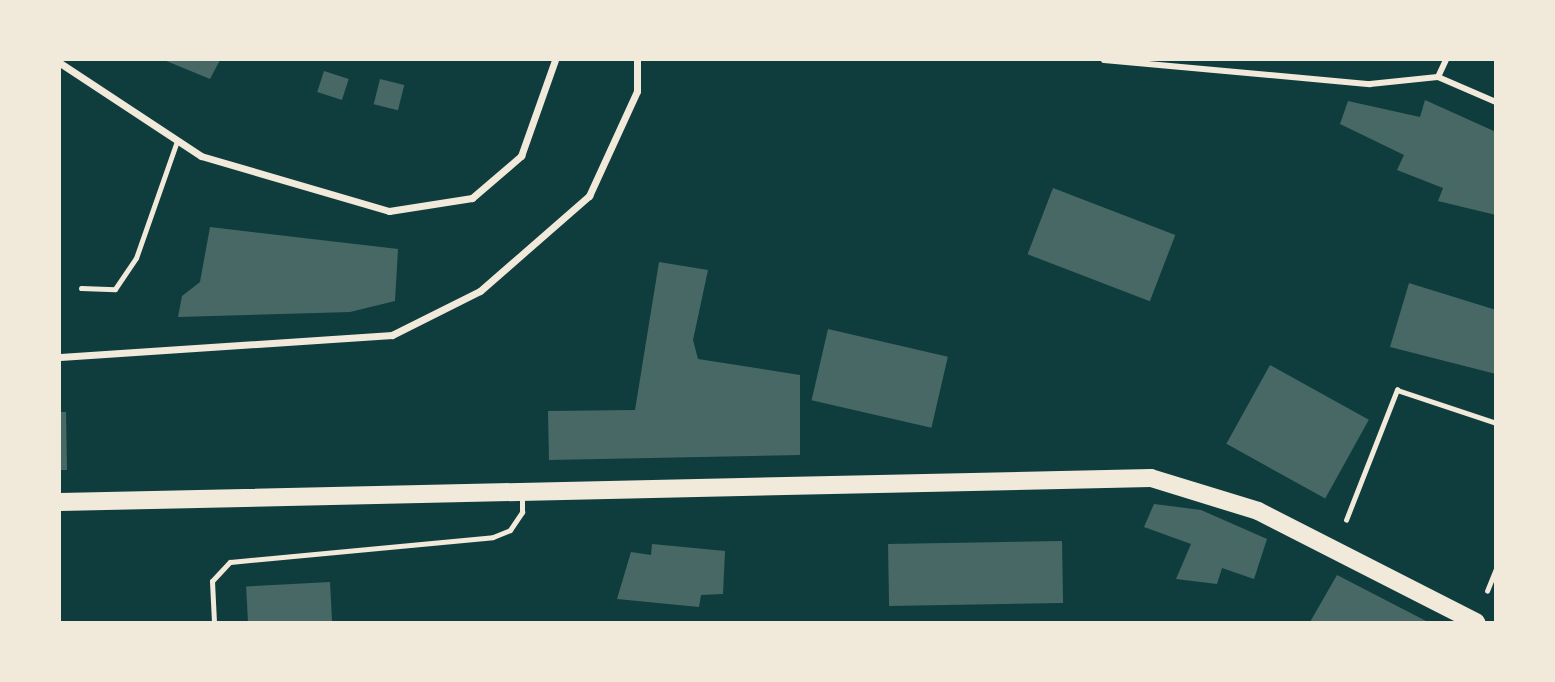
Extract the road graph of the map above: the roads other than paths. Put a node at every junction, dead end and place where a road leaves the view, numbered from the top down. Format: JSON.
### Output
{"nodes":[{"id":1,"x":555,"y":60,"type":"edge"},
{"id":2,"x":638,"y":60,"type":"edge"},
{"id":3,"x":1104,"y":60,"type":"edge"},
{"id":4,"x":1446,"y":60,"type":"edge"},
{"id":5,"x":1130,"y":62,"type":"edge"},
{"id":6,"x":60,"y":63,"type":"edge"},
{"id":7,"x":1438,"y":77,"type":"junction"},
{"id":8,"x":1496,"y":102,"type":"edge"},
{"id":9,"x":177,"y":141,"type":"junction"},
{"id":10,"x":81,"y":288,"type":"dead end"},
{"id":11,"x":60,"y":357,"type":"edge"},
{"id":12,"x":522,"y":492,"type":"junction"},
{"id":13,"x":60,"y":502,"type":"edge"},
{"id":14,"x":214,"y":622,"type":"edge"},
{"id":15,"x":1476,"y":622,"type":"edge"}],
"edges":[{"from":1,"to":9,"type":"street"},
{"from":2,"to":11,"type":"street"},
{"from":3,"to":5,"type":"street"},
{"from":4,"to":7,"type":"street"},
{"from":5,"to":7,"type":"street"},
{"from":6,"to":9,"type":"street"},
{"from":7,"to":8,"type":"street"},
{"from":9,"to":10,"type":"lane"},
{"from":12,"to":13,"type":"main road"},
{"from":12,"to":14,"type":"lane"},
{"from":12,"to":15,"type":"main road"}]}
